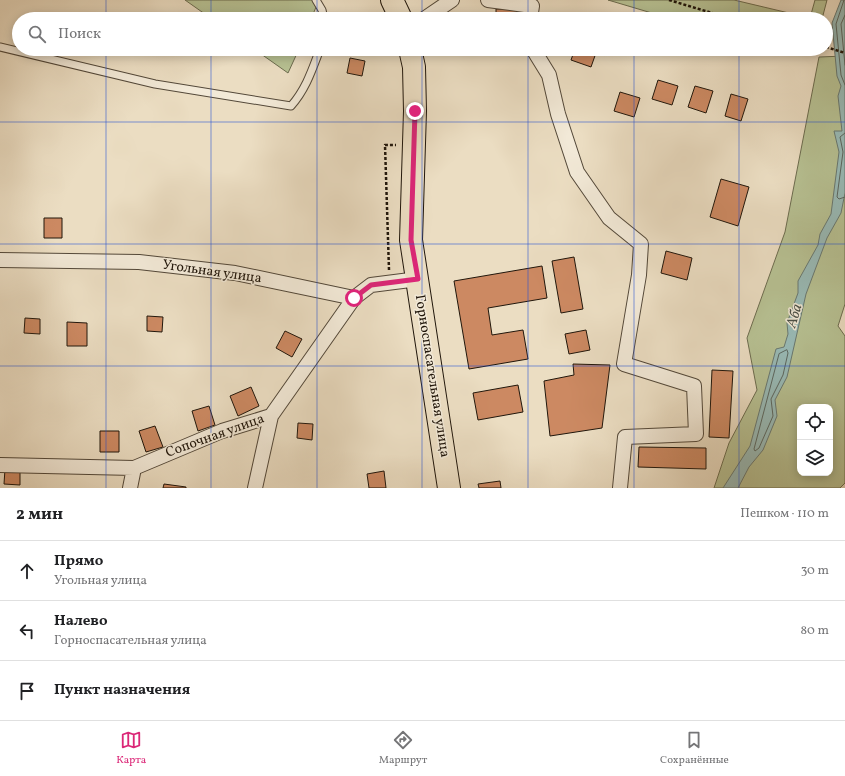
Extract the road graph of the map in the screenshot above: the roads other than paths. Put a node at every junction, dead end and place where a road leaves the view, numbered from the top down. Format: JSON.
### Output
{"nodes":[{"id":1,"x":316,"y":0,"type":"edge"},
{"id":2,"x":392,"y":0,"type":"edge"},
{"id":3,"x":452,"y":0,"type":"edge"},
{"id":4,"x":488,"y":0,"type":"edge"},
{"id":5,"x":322,"y":12,"type":"edge"},
{"id":6,"x":398,"y":12,"type":"edge"},
{"id":7,"x":434,"y":12,"type":"edge"},
{"id":8,"x":531,"y":12,"type":"edge"},
{"id":9,"x":0,"y":47,"type":"edge"},
{"id":10,"x":12,"y":50,"type":"edge"},
{"id":11,"x":38,"y":56,"type":"edge"},
{"id":12,"x":318,"y":56,"type":"edge"},
{"id":13,"x":412,"y":56,"type":"edge"},
{"id":14,"x":537,"y":56,"type":"edge"},
{"id":15,"x":0,"y":260,"type":"edge"},
{"id":16,"x":418,"y":279,"type":"junction"},
{"id":17,"x":354,"y":298,"type":"junction"},
{"id":18,"x":271,"y":416,"type":"junction"},
{"id":19,"x":0,"y":465,"type":"edge"},
{"id":20,"x":134,"y":468,"type":"junction"},
{"id":21,"x":130,"y":488,"type":"edge"},
{"id":22,"x":255,"y":488,"type":"edge"},
{"id":23,"x":449,"y":488,"type":"edge"},
{"id":24,"x":620,"y":488,"type":"edge"}],
"edges":[{"from":1,"to":5,"type":"lane"},
{"from":2,"to":6,"type":"main road"},
{"from":3,"to":7,"type":"street"},
{"from":4,"to":8,"type":"street"},
{"from":9,"to":10,"type":"lane"},
{"from":11,"to":12,"type":"lane"},
{"from":13,"to":16,"type":"main road","name":"Горноспасательная улица"},
{"from":14,"to":24,"type":"street"},
{"from":15,"to":17,"type":"street","name":"Угольная улица"},
{"from":16,"to":17,"type":"street"},
{"from":16,"to":23,"type":"main road","name":"Горноспасательная улица"},
{"from":17,"to":18,"type":"street","name":"Сопочная улица"},
{"from":18,"to":20,"type":"street","name":"Сопочная улица"},
{"from":18,"to":22,"type":"street"},
{"from":19,"to":20,"type":"street"},
{"from":20,"to":21,"type":"street"}]}
